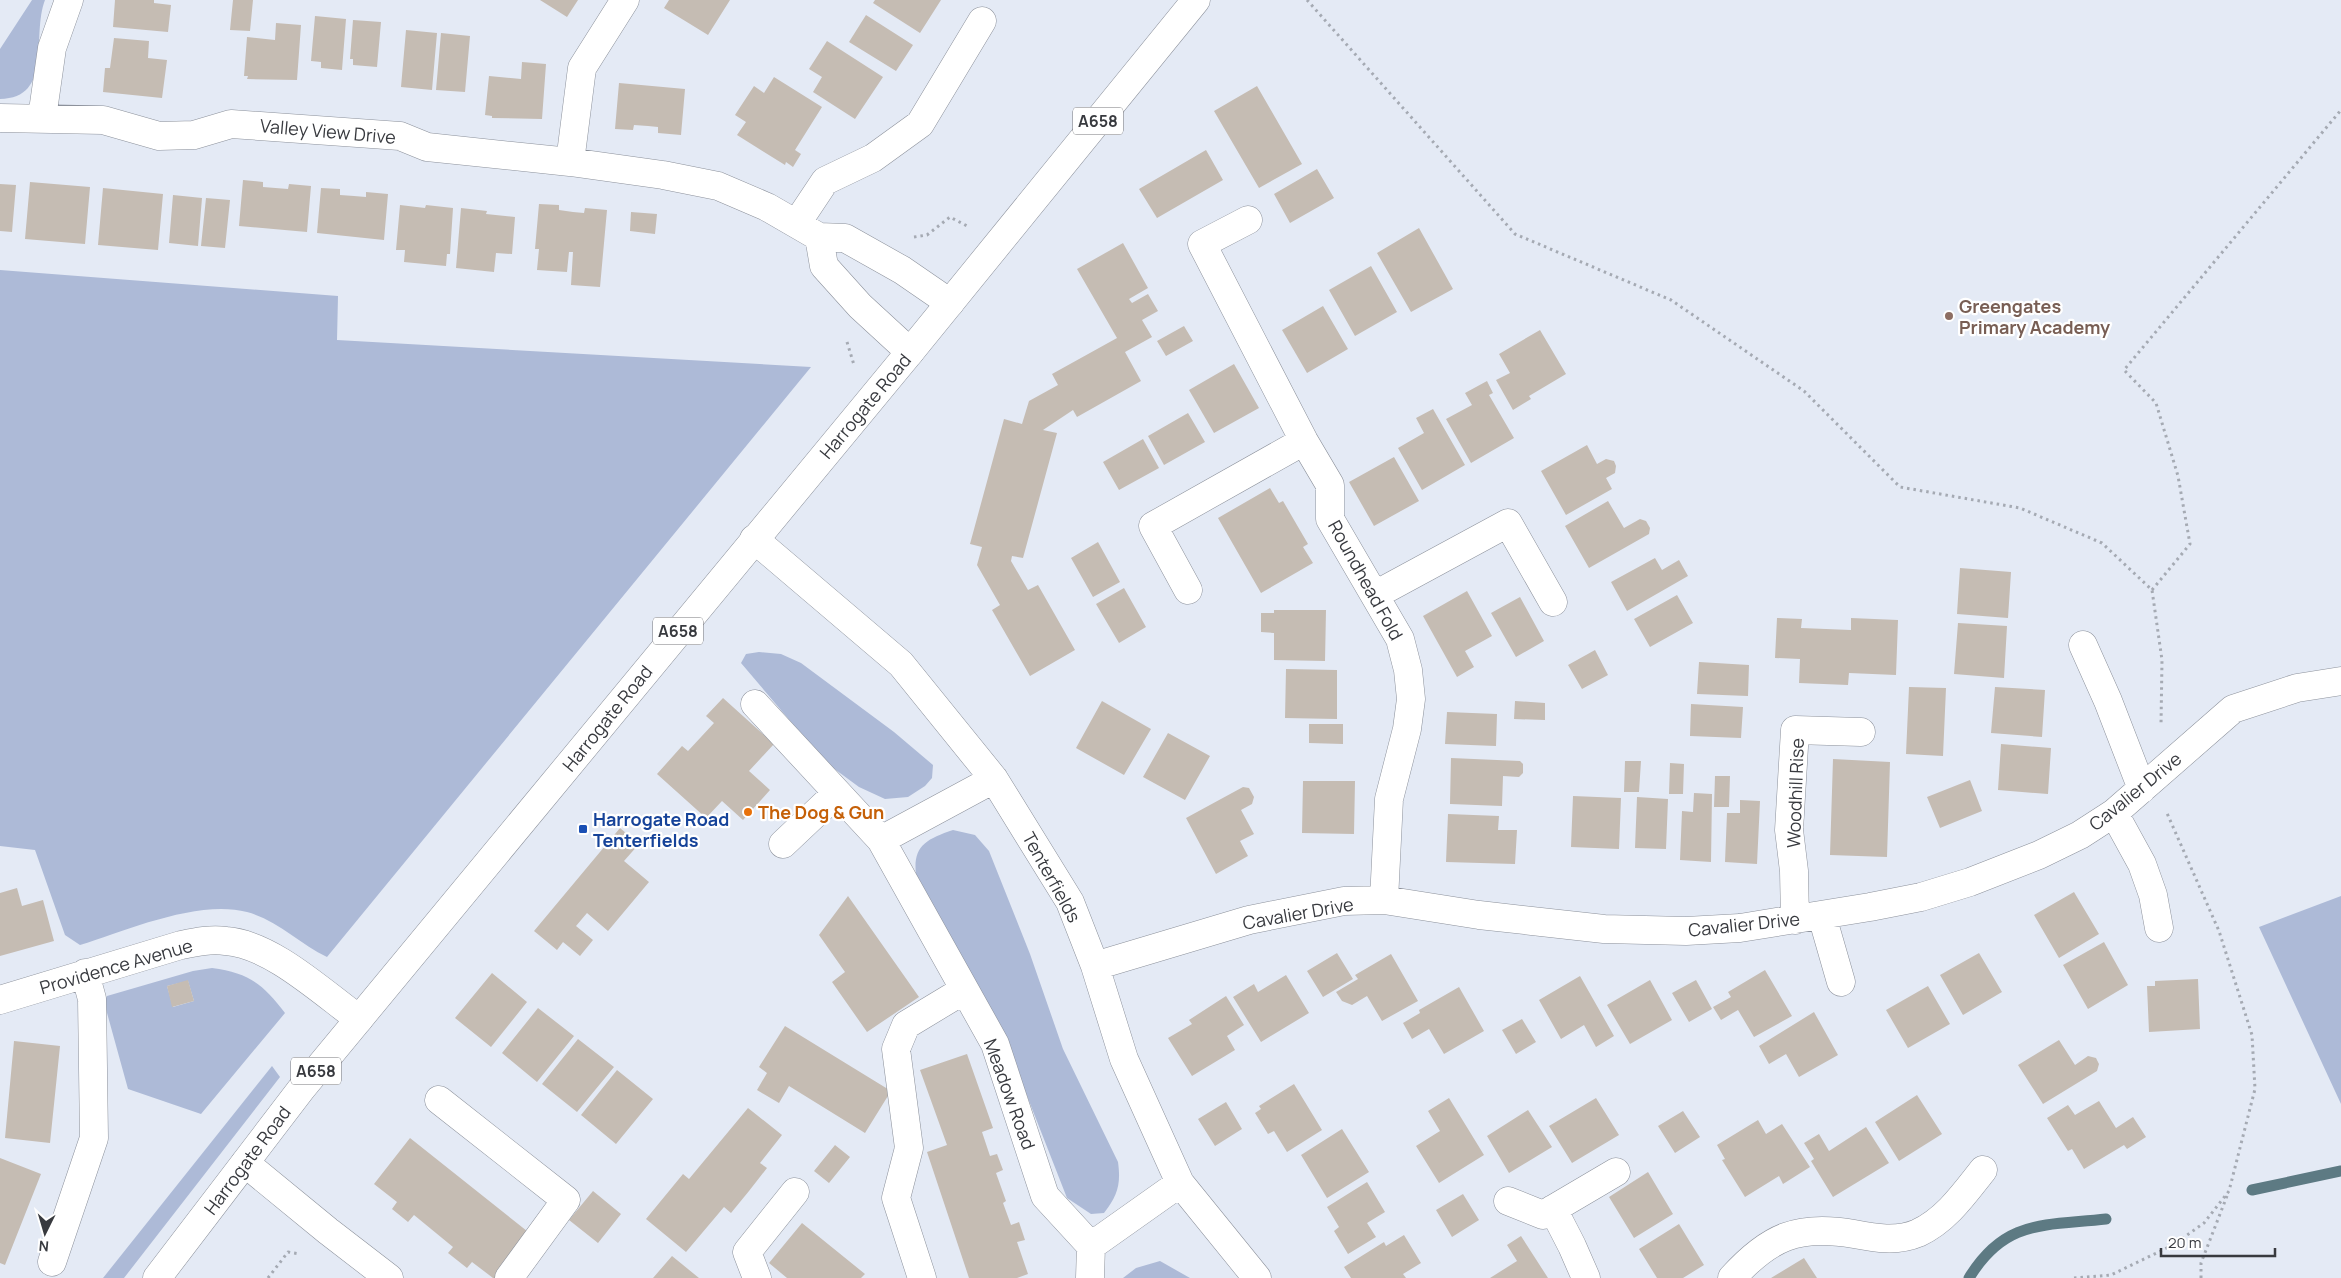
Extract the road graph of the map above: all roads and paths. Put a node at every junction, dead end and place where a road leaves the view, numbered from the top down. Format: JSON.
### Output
{"nodes":[{"id":1,"x":69,"y":0,"type":"edge"},
{"id":2,"x":625,"y":0,"type":"edge"},
{"id":3,"x":1196,"y":0,"type":"edge"},
{"id":4,"x":1307,"y":0,"type":"edge"},
{"id":5,"x":982,"y":21,"type":"dead end"},
{"id":6,"x":2341,"y":110,"type":"edge"},
{"id":7,"x":0,"y":118,"type":"edge"},
{"id":8,"x":42,"y":118,"type":"junction"},
{"id":9,"x":570,"y":162,"type":"junction"},
{"id":10,"x":1248,"y":220,"type":"dead end"},
{"id":11,"x":808,"y":230,"type":"junction"},
{"id":12,"x":950,"y":303,"type":"junction"},
{"id":13,"x":910,"y":352,"type":"junction"},
{"id":14,"x":1304,"y":441,"type":"junction"},
{"id":15,"x":754,"y":539,"type":"junction"},
{"id":16,"x":1188,"y":590,"type":"dead end"},
{"id":17,"x":2152,"y":590,"type":"junction"},
{"id":18,"x":1375,"y":595,"type":"junction"},
{"id":19,"x":1553,"y":602,"type":"dead end"},
{"id":20,"x":2083,"y":645,"type":"dead end"},
{"id":21,"x":2341,"y":681,"type":"edge"},
{"id":22,"x":755,"y":704,"type":"dead end"},
{"id":23,"x":1861,"y":732,"type":"dead end"},
{"id":24,"x":994,"y":779,"type":"junction"},
{"id":25,"x":2150,"y":781,"type":"junction"},
{"id":26,"x":837,"y":793,"type":"junction"},
{"id":27,"x":2114,"y":813,"type":"junction"},
{"id":28,"x":881,"y":840,"type":"junction"},
{"id":29,"x":783,"y":844,"type":"dead end"},
{"id":30,"x":1384,"y":900,"type":"junction"},
{"id":31,"x":1822,"y":916,"type":"junction"},
{"id":32,"x":1795,"y":920,"type":"junction"},
{"id":33,"x":2159,"y":928,"type":"dead end"},
{"id":34,"x":1095,"y":966,"type":"junction"},
{"id":35,"x":85,"y":973,"type":"junction"},
{"id":36,"x":1841,"y":982,"type":"dead end"},
{"id":37,"x":964,"y":990,"type":"junction"},
{"id":38,"x":0,"y":1000,"type":"edge"},
{"id":39,"x":359,"y":1019,"type":"junction"},
{"id":40,"x":439,"y":1100,"type":"dead end"},
{"id":41,"x":245,"y":1163,"type":"junction"},
{"id":42,"x":1983,"y":1170,"type":"dead end"},
{"id":43,"x":1616,"y":1172,"type":"dead end"},
{"id":44,"x":1180,"y":1183,"type":"junction"},
{"id":45,"x":2229,"y":1191,"type":"junction"},
{"id":46,"x":795,"y":1192,"type":"dead end"},
{"id":47,"x":1508,"y":1202,"type":"dead end"},
{"id":48,"x":1553,"y":1209,"type":"junction"},
{"id":49,"x":328,"y":1231,"type":"junction"},
{"id":50,"x":1091,"y":1246,"type":"junction"},
{"id":51,"x":52,"y":1262,"type":"dead end"},
{"id":52,"x":2113,"y":1276,"type":"edge"},
{"id":53,"x":157,"y":1278,"type":"edge"},
{"id":54,"x":268,"y":1278,"type":"edge"},
{"id":55,"x":389,"y":1278,"type":"edge"},
{"id":56,"x":509,"y":1278,"type":"edge"},
{"id":57,"x":757,"y":1278,"type":"edge"},
{"id":58,"x":922,"y":1278,"type":"edge"},
{"id":59,"x":1090,"y":1278,"type":"edge"},
{"id":60,"x":1257,"y":1278,"type":"edge"},
{"id":61,"x":1586,"y":1278,"type":"edge"},
{"id":62,"x":1732,"y":1278,"type":"edge"},
{"id":63,"x":2074,"y":1278,"type":"edge"},
{"id":64,"x":2201,"y":1278,"type":"edge"}],
"edges":[{"from":1,"to":8,"type":"main road"},
{"from":2,"to":9,"type":"main road"},
{"from":3,"to":12,"type":"main road","name":"Harrogate Road","number":"A658"},
{"from":4,"to":17,"type":"path"},
{"from":5,"to":11,"type":"main road"},
{"from":6,"to":17,"type":"path"},
{"from":7,"to":8,"type":"main road","name":"Valley View Drive"},
{"from":8,"to":9,"type":"main road","name":"Valley View Drive"},
{"from":9,"to":11,"type":"main road","name":"Valley View Drive"},
{"from":10,"to":14,"type":"main road","name":"Roundhead Fold"},
{"from":11,"to":12,"type":"main road","name":"Valley View Drive"},
{"from":11,"to":13,"type":"main road"},
{"from":12,"to":13,"type":"main road","name":"Harrogate Road","number":"A658"},
{"from":13,"to":15,"type":"main road","name":"Harrogate Road","number":"A658"},
{"from":14,"to":16,"type":"main road"},
{"from":14,"to":18,"type":"main road","name":"Roundhead Fold"},
{"from":15,"to":24,"type":"main road","name":"Tenterfields"},
{"from":15,"to":39,"type":"main road","name":"Harrogate Road","number":"A658"},
{"from":17,"to":25,"type":"path"},
{"from":18,"to":19,"type":"main road"},
{"from":18,"to":30,"type":"main road","name":"Roundhead Fold"},
{"from":20,"to":25,"type":"main road"},
{"from":21,"to":25,"type":"main road","name":"Cavalier Drive"},
{"from":22,"to":26,"type":"main road","name":"Meadow Road"},
{"from":23,"to":32,"type":"main road","name":"Woodhill Rise"},
{"from":24,"to":28,"type":"main road"},
{"from":24,"to":34,"type":"main road","name":"Tenterfields"},
{"from":25,"to":27,"type":"main road","name":"Cavalier Drive"},
{"from":25,"to":45,"type":"path"},
{"from":26,"to":28,"type":"main road","name":"Meadow Road"},
{"from":26,"to":29,"type":"main road"},
{"from":27,"to":31,"type":"main road","name":"Cavalier Drive"},
{"from":27,"to":33,"type":"main road"},
{"from":28,"to":37,"type":"main road","name":"Meadow Road"},
{"from":30,"to":32,"type":"main road","name":"Cavalier Drive"},
{"from":30,"to":34,"type":"main road","name":"Cavalier Drive"},
{"from":31,"to":32,"type":"main road","name":"Cavalier Drive"},
{"from":31,"to":36,"type":"main road"},
{"from":34,"to":44,"type":"main road","name":"Tenterfields"},
{"from":35,"to":38,"type":"main road","name":"Providence Avenue"},
{"from":35,"to":39,"type":"main road","name":"Providence Avenue"},
{"from":35,"to":51,"type":"main road"},
{"from":37,"to":50,"type":"main road","name":"Meadow Road"},
{"from":37,"to":58,"type":"main road"},
{"from":39,"to":41,"type":"main road","name":"Harrogate Road","number":"A658"},
{"from":40,"to":56,"type":"main road"},
{"from":41,"to":49,"type":"main road"},
{"from":41,"to":53,"type":"main road","name":"Harrogate Road","number":"A658"},
{"from":42,"to":62,"type":"main road"},
{"from":43,"to":48,"type":"main road"},
{"from":44,"to":50,"type":"main road"},
{"from":44,"to":60,"type":"main road","name":"Tenterfields"},
{"from":45,"to":52,"type":"path"},
{"from":45,"to":64,"type":"path"},
{"from":46,"to":57,"type":"main road"},
{"from":47,"to":48,"type":"main road"},
{"from":48,"to":61,"type":"main road"},
{"from":49,"to":54,"type":"path"},
{"from":49,"to":55,"type":"main road"},
{"from":50,"to":59,"type":"main road"},
{"from":52,"to":63,"type":"path"}]}
